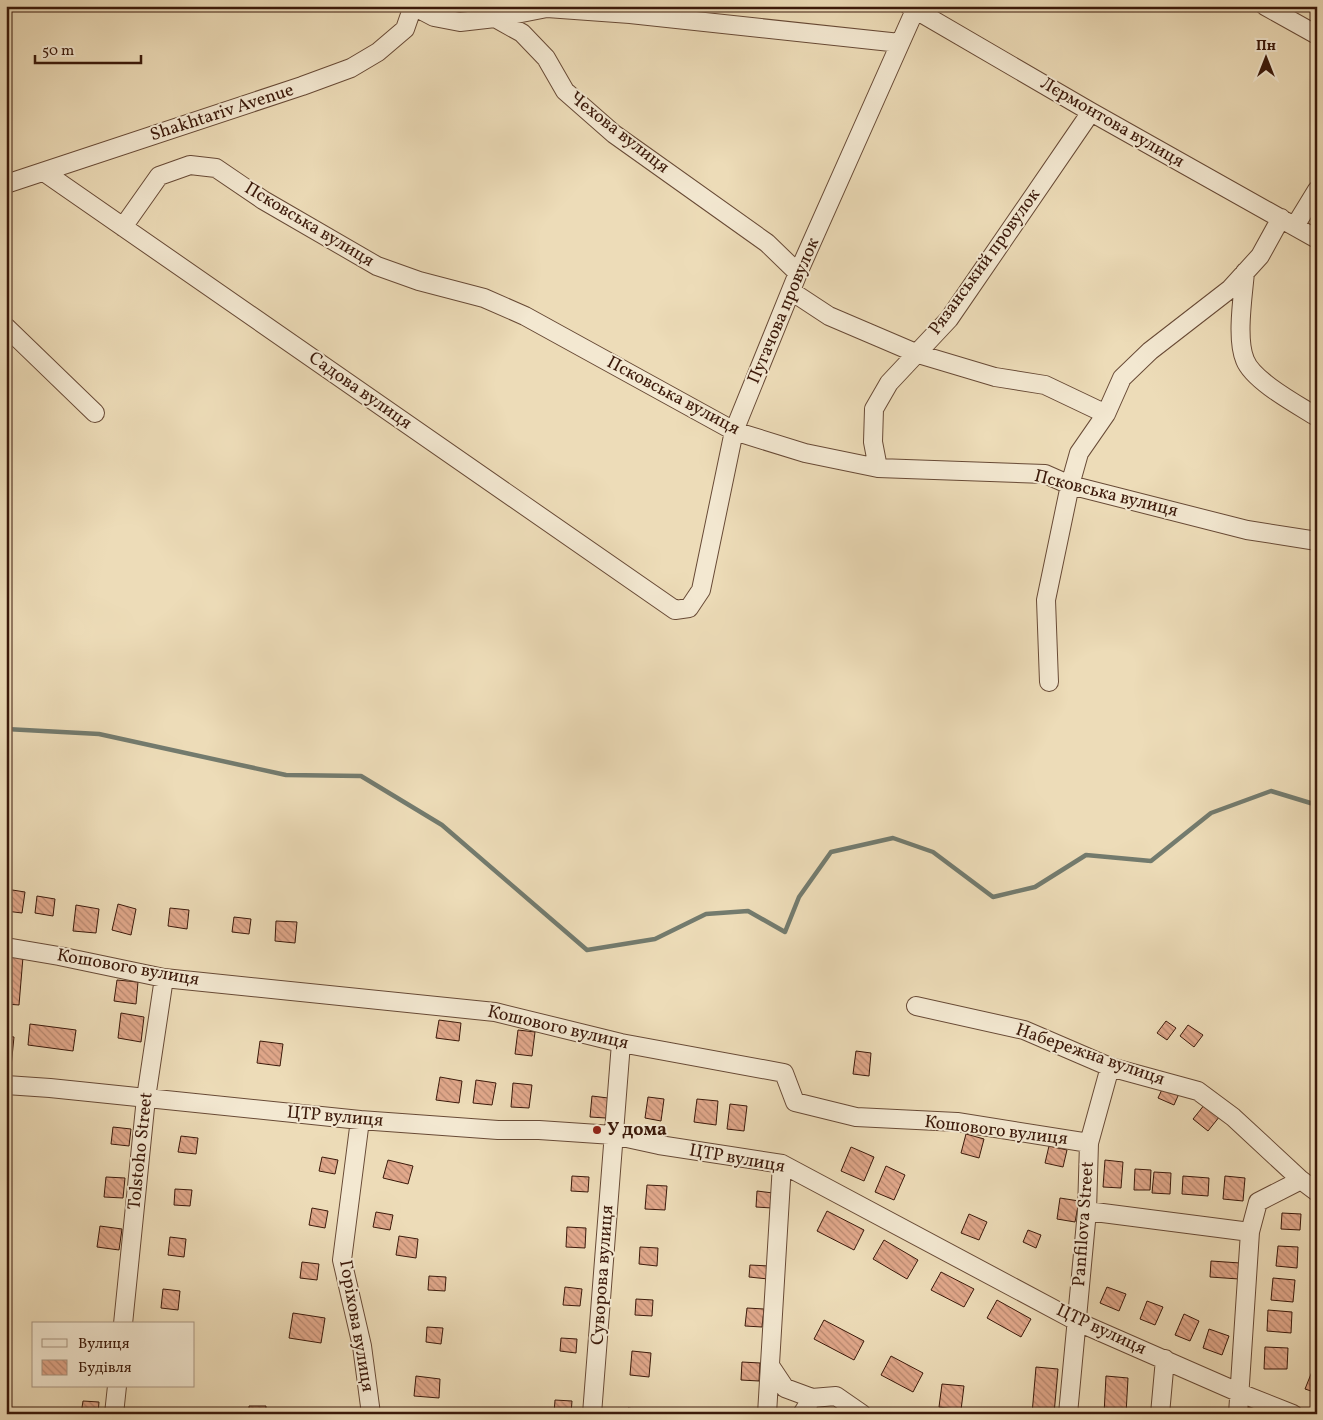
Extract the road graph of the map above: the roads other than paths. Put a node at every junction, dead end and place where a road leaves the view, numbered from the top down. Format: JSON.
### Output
{"nodes":[{"id":1,"x":413,"y":6,"type":"edge"},
{"id":2,"x":511,"y":6,"type":"edge"},
{"id":3,"x":1265,"y":6,"type":"edge"},
{"id":4,"x":912,"y":8,"type":"edge"},
{"id":5,"x":495,"y":18,"type":"junction"},
{"id":6,"x":1317,"y":35,"type":"edge"},
{"id":7,"x":900,"y":43,"type":"junction"},
{"id":8,"x":1091,"y":112,"type":"junction"},
{"id":9,"x":44,"y":172,"type":"junction"},
{"id":10,"x":6,"y":184,"type":"edge"},
{"id":11,"x":1317,"y":190,"type":"edge"},
{"id":12,"x":1288,"y":222,"type":"junction"},
{"id":13,"x":123,"y":227,"type":"junction"},
{"id":14,"x":1317,"y":239,"type":"edge"},
{"id":15,"x":1245,"y":272,"type":"junction"},
{"id":16,"x":798,"y":273,"type":"junction"},
{"id":17,"x":791,"y":291,"type":"junction"},
{"id":18,"x":6,"y":327,"type":"edge"},
{"id":19,"x":918,"y":354,"type":"junction"},
{"id":20,"x":95,"y":413,"type":"dead end"},
{"id":21,"x":1106,"y":414,"type":"junction"},
{"id":22,"x":1317,"y":417,"type":"edge"},
{"id":23,"x":734,"y":431,"type":"junction"},
{"id":24,"x":878,"y":468,"type":"junction"},
{"id":25,"x":1070,"y":485,"type":"junction"},
{"id":26,"x":1317,"y":541,"type":"edge"},
{"id":27,"x":675,"y":610,"type":"joint"},
{"id":28,"x":1050,"y":682,"type":"dead end"},
{"id":29,"x":6,"y":947,"type":"edge"},
{"id":30,"x":164,"y":978,"type":"junction"},
{"id":31,"x":916,"y":1006,"type":"dead end"},
{"id":32,"x":621,"y":1043,"type":"junction"},
{"id":33,"x":1110,"y":1067,"type":"junction"},
{"id":34,"x":6,"y":1085,"type":"edge"},
{"id":35,"x":146,"y":1098,"type":"junction"},
{"id":36,"x":360,"y":1120,"type":"junction"},
{"id":37,"x":613,"y":1135,"type":"junction"},
{"id":38,"x":1089,"y":1143,"type":"junction"},
{"id":39,"x":782,"y":1164,"type":"junction"},
{"id":40,"x":1301,"y":1180,"type":"junction"},
{"id":41,"x":1317,"y":1192,"type":"edge"},
{"id":42,"x":1087,"y":1211,"type":"junction"},
{"id":43,"x":1250,"y":1232,"type":"junction"},
{"id":44,"x":123,"y":1322,"type":"edge"},
{"id":45,"x":1078,"y":1322,"type":"junction"},
{"id":46,"x":1165,"y":1360,"type":"junction"},
{"id":47,"x":771,"y":1367,"type":"junction"},
{"id":48,"x":116,"y":1388,"type":"edge"},
{"id":49,"x":1240,"y":1393,"type":"junction"},
{"id":50,"x":812,"y":1398,"type":"junction"},
{"id":51,"x":114,"y":1414,"type":"edge"},
{"id":52,"x":371,"y":1414,"type":"edge"},
{"id":53,"x":592,"y":1414,"type":"edge"},
{"id":54,"x":768,"y":1414,"type":"edge"},
{"id":55,"x":802,"y":1414,"type":"edge"},
{"id":56,"x":862,"y":1414,"type":"edge"},
{"id":57,"x":1068,"y":1414,"type":"edge"},
{"id":58,"x":1160,"y":1414,"type":"edge"},
{"id":59,"x":1238,"y":1414,"type":"edge"},
{"id":60,"x":1293,"y":1414,"type":"edge"}],
"edges":[{"from":1,"to":5,"type":"street"},
{"from":1,"to":9,"type":"street","name":"Shakhtariv Avenue"},
{"from":2,"to":5,"type":"street"},
{"from":3,"to":6,"type":"street"},
{"from":4,"to":7,"type":"street","name":"Пугачова провулок"},
{"from":4,"to":8,"type":"street","name":"Лєрмонтова вулиця"},
{"from":5,"to":7,"type":"street"},
{"from":5,"to":16,"type":"street","name":"Чехова вулиця"},
{"from":7,"to":16,"type":"street","name":"Пугачова провулок"},
{"from":8,"to":12,"type":"street","name":"Лєрмонтова вулиця"},
{"from":8,"to":19,"type":"street","name":"Рязанський провулок"},
{"from":9,"to":10,"type":"street","name":"Shakhtariv Avenue"},
{"from":9,"to":13,"type":"street","name":"Садова вулиця"},
{"from":11,"to":12,"type":"street"},
{"from":12,"to":14,"type":"street","name":"Лєрмонтова вулиця"},
{"from":12,"to":15,"type":"street"},
{"from":13,"to":23,"type":"street","name":"Псковська вулиця"},
{"from":13,"to":27,"type":"street","name":"Садова вулиця"},
{"from":15,"to":21,"type":"street"},
{"from":15,"to":22,"type":"street"},
{"from":16,"to":17,"type":"street","name":"Пугачова провулок"},
{"from":17,"to":19,"type":"street"},
{"from":17,"to":23,"type":"street","name":"Пугачова провулок"},
{"from":18,"to":20,"type":"street"},
{"from":19,"to":21,"type":"street"},
{"from":19,"to":24,"type":"street","name":"Рязанський провулок"},
{"from":21,"to":25,"type":"street"},
{"from":23,"to":24,"type":"street","name":"Псковська вулиця"},
{"from":23,"to":27,"type":"street","name":"Пугачова провулок"},
{"from":24,"to":25,"type":"street","name":"Псковська вулиця"},
{"from":25,"to":26,"type":"street","name":"Псковська вулиця"},
{"from":25,"to":28,"type":"street"},
{"from":29,"to":30,"type":"street","name":"Кошового вулиця"},
{"from":30,"to":32,"type":"street","name":"Кошового вулиця"},
{"from":30,"to":35,"type":"street","name":"Tolstoho Street"},
{"from":31,"to":33,"type":"street","name":"Набережна вулиця"},
{"from":32,"to":37,"type":"street","name":"Суворова вулиця"},
{"from":32,"to":38,"type":"street","name":"Кошового вулиця"},
{"from":33,"to":38,"type":"street","name":"Panfilova Street"},
{"from":33,"to":40,"type":"street","name":"Набережна вулиця"},
{"from":34,"to":35,"type":"street","name":"ЦТР вулиця"},
{"from":35,"to":36,"type":"street","name":"ЦТР вулиця"},
{"from":35,"to":44,"type":"street","name":"Tolstoho Street"},
{"from":36,"to":37,"type":"street","name":"ЦТР вулиця"},
{"from":36,"to":52,"type":"street","name":"Горіхова вулиця"},
{"from":37,"to":39,"type":"street","name":"ЦТР вулиця"},
{"from":37,"to":53,"type":"street","name":"Суворова вулиця"},
{"from":38,"to":42,"type":"street","name":"Panfilova Street"},
{"from":39,"to":45,"type":"street","name":"ЦТР вулиця"},
{"from":39,"to":47,"type":"street"},
{"from":40,"to":41,"type":"street","name":"Набережна вулиця"},
{"from":40,"to":43,"type":"street"},
{"from":42,"to":43,"type":"street"},
{"from":42,"to":45,"type":"street","name":"Panfilova Street"},
{"from":43,"to":49,"type":"street"},
{"from":45,"to":46,"type":"street","name":"ЦТР вулиця"},
{"from":45,"to":57,"type":"street","name":"Panfilova Street"},
{"from":46,"to":49,"type":"street","name":"ЦТР вулиця"},
{"from":46,"to":58,"type":"street"},
{"from":47,"to":50,"type":"street"},
{"from":47,"to":54,"type":"street"},
{"from":48,"to":51,"type":"street"},
{"from":49,"to":59,"type":"street"},
{"from":49,"to":60,"type":"street","name":"ЦТР вулиця"},
{"from":50,"to":55,"type":"street"},
{"from":50,"to":56,"type":"street"}]}
